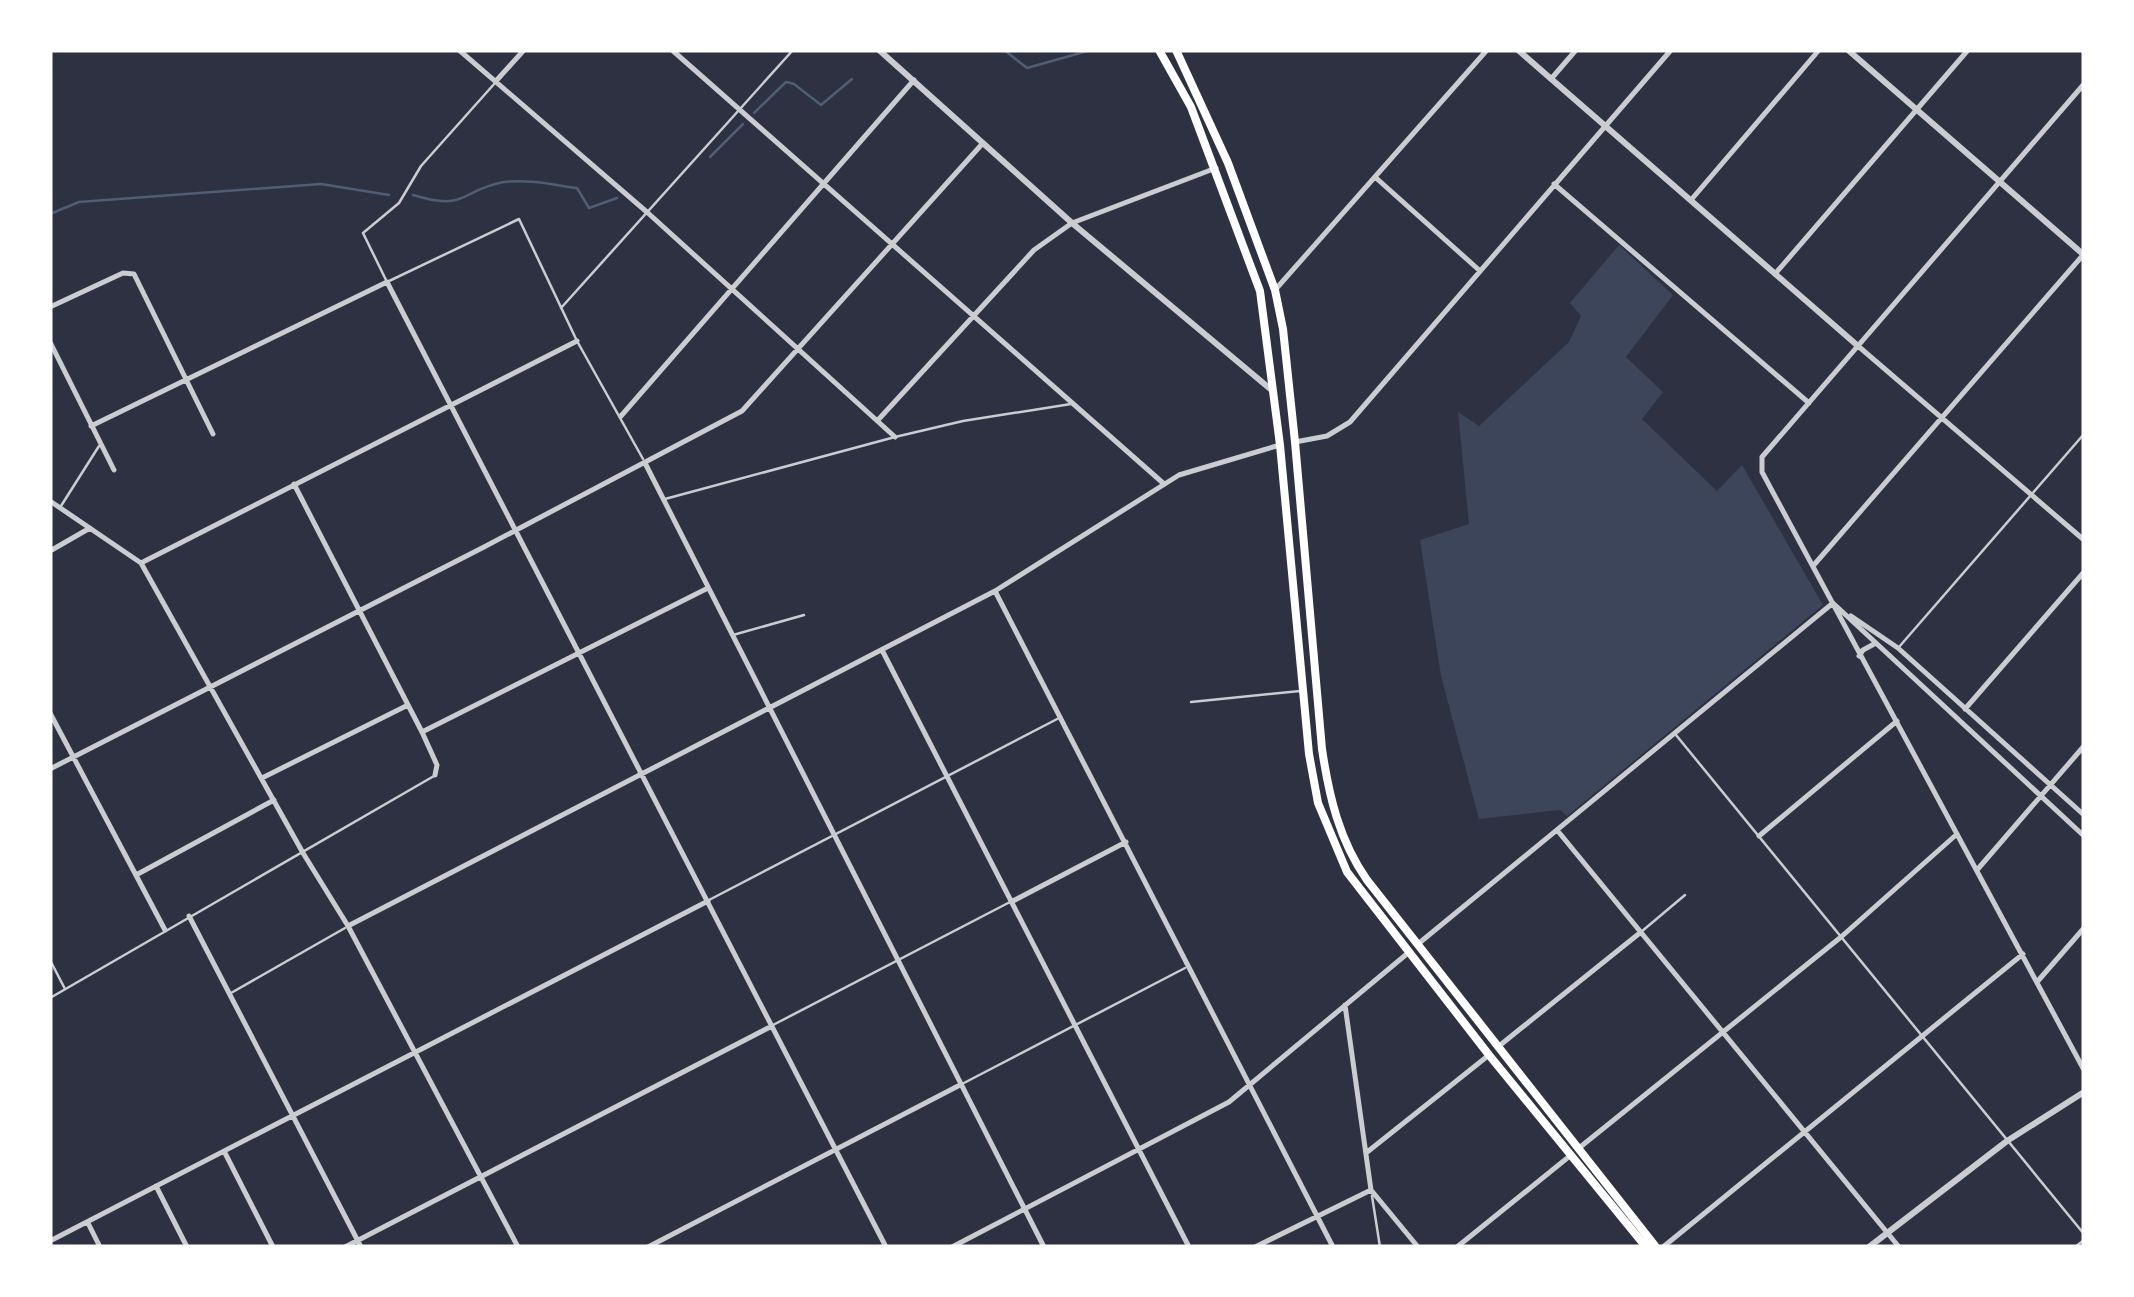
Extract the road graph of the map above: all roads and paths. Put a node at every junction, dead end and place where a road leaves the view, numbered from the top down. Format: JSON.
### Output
{"nodes":[{"id":1,"x":459,"y":50,"type":"edge"},
{"id":2,"x":524,"y":50,"type":"edge"},
{"id":3,"x":672,"y":50,"type":"edge"},
{"id":4,"x":793,"y":50,"type":"edge"},
{"id":5,"x":878,"y":50,"type":"edge"},
{"id":6,"x":1159,"y":50,"type":"edge"},
{"id":7,"x":1176,"y":50,"type":"edge"},
{"id":8,"x":1487,"y":50,"type":"edge"},
{"id":9,"x":1518,"y":50,"type":"edge"},
{"id":10,"x":1576,"y":50,"type":"edge"},
{"id":11,"x":1671,"y":50,"type":"edge"},
{"id":12,"x":1819,"y":50,"type":"edge"},
{"id":13,"x":1848,"y":50,"type":"edge"},
{"id":14,"x":1968,"y":50,"type":"edge"},
{"id":15,"x":1551,"y":79,"type":"junction"},
{"id":16,"x":914,"y":80,"type":"junction"},
{"id":17,"x":496,"y":82,"type":"junction"},
{"id":18,"x":2084,"y":84,"type":"edge"},
{"id":19,"x":740,"y":109,"type":"junction"},
{"id":20,"x":1917,"y":110,"type":"junction"},
{"id":21,"x":1605,"y":126,"type":"junction"},
{"id":22,"x":983,"y":143,"type":"junction"},
{"id":23,"x":1228,"y":163,"type":"junction"},
{"id":24,"x":1216,"y":168,"type":"junction"},
{"id":25,"x":1375,"y":177,"type":"junction"},
{"id":26,"x":1998,"y":181,"type":"junction"},
{"id":27,"x":824,"y":183,"type":"junction"},
{"id":28,"x":1554,"y":184,"type":"junction"},
{"id":29,"x":1691,"y":200,"type":"junction"},
{"id":30,"x":648,"y":213,"type":"junction"},
{"id":31,"x":1072,"y":223,"type":"junction"},
{"id":32,"x":893,"y":245,"type":"junction"},
{"id":33,"x":2084,"y":255,"type":"edge"},
{"id":34,"x":1479,"y":270,"type":"junction"},
{"id":35,"x":1775,"y":274,"type":"junction"},
{"id":36,"x":387,"y":282,"type":"junction"},
{"id":37,"x":732,"y":288,"type":"junction"},
{"id":38,"x":1275,"y":290,"type":"junction"},
{"id":39,"x":50,"y":307,"type":"edge"},
{"id":40,"x":562,"y":308,"type":"junction"},
{"id":41,"x":974,"y":316,"type":"junction"},
{"id":42,"x":577,"y":341,"type":"junction"},
{"id":43,"x":50,"y":342,"type":"edge"},
{"id":44,"x":1858,"y":346,"type":"junction"},
{"id":45,"x":801,"y":349,"type":"junction"},
{"id":46,"x":186,"y":380,"type":"junction"},
{"id":47,"x":1274,"y":392,"type":"junction"},
{"id":48,"x":1290,"y":393,"type":"junction"},
{"id":49,"x":1073,"y":403,"type":"junction"},
{"id":50,"x":1809,"y":403,"type":"junction"},
{"id":51,"x":452,"y":404,"type":"junction"},
{"id":52,"x":620,"y":416,"type":"junction"},
{"id":53,"x":1942,"y":418,"type":"junction"},
{"id":54,"x":878,"y":420,"type":"junction"},
{"id":55,"x":90,"y":426,"type":"junction"},
{"id":56,"x":213,"y":434,"type":"dead end"},
{"id":57,"x":2084,"y":434,"type":"edge"},
{"id":58,"x":895,"y":437,"type":"junction"},
{"id":59,"x":1295,"y":442,"type":"junction"},
{"id":60,"x":100,"y":444,"type":"junction"},
{"id":61,"x":1280,"y":445,"type":"junction"},
{"id":62,"x":645,"y":463,"type":"junction"},
{"id":63,"x":114,"y":470,"type":"dead end"},
{"id":64,"x":1163,"y":483,"type":"junction"},
{"id":65,"x":294,"y":484,"type":"junction"},
{"id":66,"x":2031,"y":495,"type":"junction"},
{"id":67,"x":664,"y":500,"type":"junction"},
{"id":68,"x":50,"y":501,"type":"edge"},
{"id":69,"x":60,"y":508,"type":"junction"},
{"id":70,"x":90,"y":528,"type":"junction"},
{"id":71,"x":516,"y":530,"type":"junction"},
{"id":72,"x":2084,"y":540,"type":"edge"},
{"id":73,"x":50,"y":551,"type":"edge"},
{"id":74,"x":141,"y":564,"type":"junction"},
{"id":75,"x":1813,"y":566,"type":"junction"},
{"id":76,"x":2084,"y":572,"type":"edge"},
{"id":77,"x":707,"y":588,"type":"junction"},
{"id":78,"x":996,"y":592,"type":"junction"},
{"id":79,"x":1833,"y":603,"type":"junction"},
{"id":80,"x":360,"y":611,"type":"junction"},
{"id":81,"x":804,"y":616,"type":"dead end"},
{"id":82,"x":731,"y":636,"type":"junction"},
{"id":83,"x":1876,"y":643,"type":"junction"},
{"id":84,"x":1898,"y":648,"type":"junction"},
{"id":85,"x":579,"y":652,"type":"junction"},
{"id":86,"x":883,"y":652,"type":"junction"},
{"id":87,"x":1859,"y":656,"type":"junction"},
{"id":88,"x":210,"y":686,"type":"junction"},
{"id":89,"x":1301,"y":690,"type":"junction"},
{"id":90,"x":1192,"y":702,"type":"dead end"},
{"id":91,"x":408,"y":704,"type":"junction"},
{"id":92,"x":1965,"y":709,"type":"junction"},
{"id":93,"x":769,"y":710,"type":"junction"},
{"id":94,"x":50,"y":713,"type":"edge"},
{"id":95,"x":1062,"y":717,"type":"junction"},
{"id":96,"x":1896,"y":722,"type":"junction"},
{"id":97,"x":422,"y":732,"type":"junction"},
{"id":98,"x":1675,"y":733,"type":"junction"},
{"id":99,"x":2084,"y":746,"type":"edge"},
{"id":100,"x":74,"y":757,"type":"junction"},
{"id":101,"x":50,"y":768,"type":"edge"},
{"id":102,"x":434,"y":775,"type":"joint"},
{"id":103,"x":643,"y":776,"type":"junction"},
{"id":104,"x":947,"y":777,"type":"junction"},
{"id":105,"x":262,"y":778,"type":"junction"},
{"id":106,"x":2050,"y":785,"type":"junction"},
{"id":107,"x":2040,"y":797,"type":"junction"},
{"id":108,"x":274,"y":800,"type":"junction"},
{"id":109,"x":2084,"y":815,"type":"edge"},
{"id":110,"x":1558,"y":830,"type":"junction"},
{"id":111,"x":1957,"y":834,"type":"junction"},
{"id":112,"x":834,"y":835,"type":"junction"},
{"id":113,"x":1758,"y":836,"type":"junction"},
{"id":114,"x":2084,"y":836,"type":"edge"},
{"id":115,"x":1126,"y":842,"type":"junction"},
{"id":116,"x":303,"y":853,"type":"junction"},
{"id":117,"x":1977,"y":870,"type":"junction"},
{"id":118,"x":136,"y":875,"type":"junction"},
{"id":119,"x":1685,"y":896,"type":"dead end"},
{"id":120,"x":708,"y":901,"type":"junction"},
{"id":121,"x":1011,"y":902,"type":"junction"},
{"id":122,"x":189,"y":916,"type":"junction"},
{"id":123,"x":348,"y":926,"type":"junction"},
{"id":124,"x":2084,"y":928,"type":"edge"},
{"id":125,"x":165,"y":930,"type":"junction"},
{"id":126,"x":1641,"y":932,"type":"junction"},
{"id":127,"x":1841,"y":937,"type":"junction"},
{"id":128,"x":1418,"y":945,"type":"junction"},
{"id":129,"x":1408,"y":953,"type":"junction"},
{"id":130,"x":2023,"y":954,"type":"junction"},
{"id":131,"x":50,"y":960,"type":"edge"},
{"id":132,"x":898,"y":961,"type":"junction"},
{"id":133,"x":1190,"y":965,"type":"junction"},
{"id":134,"x":2037,"y":982,"type":"junction"},
{"id":135,"x":65,"y":989,"type":"junction"},
{"id":136,"x":229,"y":994,"type":"junction"},
{"id":137,"x":50,"y":998,"type":"edge"},
{"id":138,"x":1344,"y":1005,"type":"junction"},
{"id":139,"x":1074,"y":1025,"type":"junction"},
{"id":140,"x":772,"y":1026,"type":"junction"},
{"id":141,"x":1723,"y":1032,"type":"junction"},
{"id":142,"x":1922,"y":1036,"type":"junction"},
{"id":143,"x":1498,"y":1048,"type":"junction"},
{"id":144,"x":417,"y":1052,"type":"junction"},
{"id":145,"x":1489,"y":1055,"type":"junction"},
{"id":146,"x":2084,"y":1070,"type":"edge"},
{"id":147,"x":1250,"y":1083,"type":"junction"},
{"id":148,"x":960,"y":1085,"type":"junction"},
{"id":149,"x":2084,"y":1092,"type":"edge"},
{"id":150,"x":292,"y":1116,"type":"junction"},
{"id":151,"x":1804,"y":1132,"type":"junction"},
{"id":152,"x":2007,"y":1141,"type":"junction"},
{"id":153,"x":836,"y":1150,"type":"junction"},
{"id":154,"x":1138,"y":1150,"type":"junction"},
{"id":155,"x":224,"y":1151,"type":"junction"},
{"id":156,"x":1575,"y":1152,"type":"junction"},
{"id":157,"x":1366,"y":1153,"type":"junction"},
{"id":158,"x":482,"y":1176,"type":"junction"},
{"id":159,"x":156,"y":1186,"type":"junction"},
{"id":160,"x":1371,"y":1190,"type":"junction"},
{"id":161,"x":1025,"y":1209,"type":"junction"},
{"id":162,"x":1317,"y":1215,"type":"junction"},
{"id":163,"x":87,"y":1222,"type":"junction"},
{"id":164,"x":1887,"y":1233,"type":"junction"},
{"id":165,"x":2084,"y":1237,"type":"edge"},
{"id":166,"x":50,"y":1241,"type":"edge"},
{"id":167,"x":359,"y":1244,"type":"edge"},
{"id":168,"x":100,"y":1247,"type":"edge"},
{"id":169,"x":187,"y":1247,"type":"edge"},
{"id":170,"x":273,"y":1247,"type":"edge"},
{"id":171,"x":346,"y":1247,"type":"edge"},
{"id":172,"x":518,"y":1247,"type":"edge"},
{"id":173,"x":648,"y":1247,"type":"edge"},
{"id":174,"x":886,"y":1247,"type":"edge"},
{"id":175,"x":952,"y":1247,"type":"edge"},
{"id":176,"x":1044,"y":1247,"type":"edge"},
{"id":177,"x":1189,"y":1247,"type":"edge"},
{"id":178,"x":1255,"y":1247,"type":"edge"},
{"id":179,"x":1333,"y":1247,"type":"edge"},
{"id":180,"x":1380,"y":1247,"type":"edge"},
{"id":181,"x":1418,"y":1247,"type":"edge"},
{"id":182,"x":1457,"y":1247,"type":"edge"},
{"id":183,"x":1646,"y":1247,"type":"edge"},
{"id":184,"x":1660,"y":1247,"type":"edge"},
{"id":185,"x":1869,"y":1247,"type":"edge"},
{"id":186,"x":1899,"y":1247,"type":"edge"},
{"id":187,"x":2075,"y":1247,"type":"edge"}],
"edges":[{"from":1,"to":17,"type":"street"},
{"from":2,"to":17,"type":"street"},
{"from":3,"to":19,"type":"street"},
{"from":4,"to":19,"type":"lane"},
{"from":5,"to":16,"type":"street"},
{"from":6,"to":24,"type":"main road"},
{"from":7,"to":23,"type":"main road"},
{"from":8,"to":25,"type":"street"},
{"from":9,"to":15,"type":"street"},
{"from":10,"to":15,"type":"street"},
{"from":11,"to":21,"type":"street"},
{"from":12,"to":29,"type":"street"},
{"from":13,"to":20,"type":"street"},
{"from":14,"to":20,"type":"street"},
{"from":15,"to":21,"type":"street"},
{"from":16,"to":22,"type":"street"},
{"from":16,"to":27,"type":"street"},
{"from":17,"to":30,"type":"street"},
{"from":17,"to":36,"type":"lane"},
{"from":18,"to":26,"type":"street"},
{"from":19,"to":27,"type":"street"},
{"from":19,"to":30,"type":"lane"},
{"from":20,"to":26,"type":"street"},
{"from":20,"to":35,"type":"street"},
{"from":21,"to":28,"type":"street"},
{"from":21,"to":29,"type":"street"},
{"from":22,"to":31,"type":"street"},
{"from":22,"to":32,"type":"street"},
{"from":23,"to":24,"type":"main road"},
{"from":23,"to":38,"type":"main road"},
{"from":24,"to":31,"type":"street"},
{"from":24,"to":47,"type":"main road"},
{"from":25,"to":34,"type":"street"},
{"from":25,"to":38,"type":"street"},
{"from":26,"to":33,"type":"street"},
{"from":26,"to":44,"type":"street"},
{"from":27,"to":32,"type":"street"},
{"from":27,"to":37,"type":"street"},
{"from":28,"to":34,"type":"street"},
{"from":28,"to":50,"type":"street"},
{"from":29,"to":35,"type":"street"},
{"from":30,"to":37,"type":"street"},
{"from":30,"to":40,"type":"lane"},
{"from":31,"to":41,"type":"street"},
{"from":31,"to":47,"type":"street"},
{"from":32,"to":41,"type":"street"},
{"from":32,"to":45,"type":"street"},
{"from":33,"to":53,"type":"street"},
{"from":34,"to":59,"type":"street"},
{"from":35,"to":44,"type":"street"},
{"from":36,"to":40,"type":"lane"},
{"from":36,"to":46,"type":"street"},
{"from":36,"to":51,"type":"street"},
{"from":37,"to":45,"type":"street"},
{"from":37,"to":52,"type":"street"},
{"from":38,"to":48,"type":"main road"},
{"from":39,"to":46,"type":"street"},
{"from":40,"to":42,"type":"lane"},
{"from":41,"to":49,"type":"street"},
{"from":41,"to":54,"type":"street"},
{"from":42,"to":51,"type":"street"},
{"from":42,"to":52,"type":"lane"},
{"from":43,"to":55,"type":"street"},
{"from":44,"to":50,"type":"street"},
{"from":44,"to":53,"type":"street"},
{"from":45,"to":54,"type":"street"},
{"from":45,"to":62,"type":"street"},
{"from":46,"to":55,"type":"street"},
{"from":46,"to":56,"type":"street"},
{"from":47,"to":48,"type":"main road"},
{"from":47,"to":61,"type":"main road"},
{"from":48,"to":59,"type":"main road"},
{"from":49,"to":58,"type":"lane"},
{"from":49,"to":64,"type":"street"},
{"from":50,"to":75,"type":"street"},
{"from":51,"to":65,"type":"street"},
{"from":51,"to":71,"type":"street"},
{"from":52,"to":62,"type":"lane"},
{"from":53,"to":66,"type":"street"},
{"from":53,"to":75,"type":"street"},
{"from":54,"to":58,"type":"street"},
{"from":55,"to":60,"type":"street"},
{"from":57,"to":66,"type":"lane"},
{"from":58,"to":67,"type":"lane"},
{"from":59,"to":128,"type":"main road"},
{"from":60,"to":63,"type":"street"},
{"from":60,"to":69,"type":"lane"},
{"from":61,"to":64,"type":"street"},
{"from":61,"to":89,"type":"main road"},
{"from":62,"to":67,"type":"street"},
{"from":62,"to":71,"type":"street"},
{"from":64,"to":78,"type":"street"},
{"from":65,"to":74,"type":"street"},
{"from":65,"to":80,"type":"street"},
{"from":66,"to":72,"type":"street"},
{"from":66,"to":84,"type":"lane"},
{"from":67,"to":77,"type":"street"},
{"from":68,"to":69,"type":"street"},
{"from":69,"to":70,"type":"street"},
{"from":70,"to":73,"type":"street"},
{"from":70,"to":74,"type":"street"},
{"from":71,"to":80,"type":"street"},
{"from":71,"to":85,"type":"street"},
{"from":74,"to":88,"type":"street"},
{"from":75,"to":79,"type":"street"},
{"from":76,"to":92,"type":"street"},
{"from":77,"to":82,"type":"street"},
{"from":77,"to":85,"type":"street"},
{"from":78,"to":86,"type":"street"},
{"from":78,"to":95,"type":"street"},
{"from":79,"to":83,"type":"street"},
{"from":79,"to":84,"type":"street"},
{"from":79,"to":87,"type":"street"},
{"from":79,"to":98,"type":"street"},
{"from":80,"to":88,"type":"street"},
{"from":80,"to":91,"type":"street"},
{"from":81,"to":82,"type":"lane"},
{"from":82,"to":93,"type":"street"},
{"from":83,"to":87,"type":"street"},
{"from":83,"to":107,"type":"street"},
{"from":84,"to":92,"type":"street"},
{"from":85,"to":97,"type":"street"},
{"from":85,"to":103,"type":"street"},
{"from":86,"to":93,"type":"street"},
{"from":86,"to":104,"type":"street"},
{"from":87,"to":96,"type":"street"},
{"from":88,"to":100,"type":"street"},
{"from":88,"to":105,"type":"street"},
{"from":89,"to":90,"type":"lane"},
{"from":89,"to":129,"type":"main road"},
{"from":91,"to":97,"type":"street"},
{"from":91,"to":105,"type":"street"},
{"from":92,"to":106,"type":"street"},
{"from":93,"to":103,"type":"street"},
{"from":93,"to":112,"type":"street"},
{"from":94,"to":100,"type":"street"},
{"from":95,"to":104,"type":"lane"},
{"from":95,"to":115,"type":"street"},
{"from":96,"to":111,"type":"street"},
{"from":96,"to":113,"type":"street"},
{"from":97,"to":102,"type":"street"},
{"from":98,"to":110,"type":"street"},
{"from":98,"to":113,"type":"lane"},
{"from":99,"to":106,"type":"street"},
{"from":100,"to":101,"type":"street"},
{"from":100,"to":118,"type":"street"},
{"from":102,"to":116,"type":"lane"},
{"from":103,"to":120,"type":"street"},
{"from":103,"to":123,"type":"street"},
{"from":104,"to":112,"type":"lane"},
{"from":104,"to":121,"type":"street"},
{"from":105,"to":108,"type":"street"},
{"from":106,"to":107,"type":"street"},
{"from":106,"to":109,"type":"street"},
{"from":107,"to":114,"type":"street"},
{"from":107,"to":117,"type":"street"},
{"from":108,"to":116,"type":"street"},
{"from":108,"to":118,"type":"street"},
{"from":110,"to":126,"type":"street"},
{"from":110,"to":128,"type":"street"},
{"from":111,"to":117,"type":"street"},
{"from":111,"to":127,"type":"street"},
{"from":112,"to":120,"type":"lane"},
{"from":112,"to":132,"type":"street"},
{"from":113,"to":127,"type":"lane"},
{"from":115,"to":121,"type":"street"},
{"from":115,"to":133,"type":"street"},
{"from":116,"to":122,"type":"lane"},
{"from":116,"to":123,"type":"street"},
{"from":117,"to":130,"type":"street"},
{"from":118,"to":125,"type":"street"},
{"from":119,"to":126,"type":"lane"},
{"from":120,"to":140,"type":"street"},
{"from":120,"to":144,"type":"street"},
{"from":121,"to":132,"type":"lane"},
{"from":121,"to":139,"type":"street"},
{"from":122,"to":125,"type":"lane"},
{"from":122,"to":136,"type":"street"},
{"from":123,"to":136,"type":"lane"},
{"from":123,"to":144,"type":"street"},
{"from":124,"to":134,"type":"street"},
{"from":125,"to":135,"type":"lane"},
{"from":126,"to":141,"type":"street"},
{"from":126,"to":143,"type":"street"},
{"from":127,"to":141,"type":"street"},
{"from":127,"to":142,"type":"lane"},
{"from":128,"to":129,"type":"main road"},
{"from":128,"to":143,"type":"main road"},
{"from":129,"to":138,"type":"street"},
{"from":129,"to":145,"type":"main road"},
{"from":130,"to":134,"type":"street"},
{"from":130,"to":142,"type":"street"},
{"from":131,"to":135,"type":"lane"},
{"from":132,"to":140,"type":"lane"},
{"from":132,"to":148,"type":"street"},
{"from":133,"to":139,"type":"lane"},
{"from":133,"to":147,"type":"street"},
{"from":134,"to":146,"type":"street"},
{"from":135,"to":137,"type":"lane"},
{"from":136,"to":150,"type":"street"},
{"from":138,"to":147,"type":"street"},
{"from":138,"to":157,"type":"street"},
{"from":139,"to":148,"type":"lane"},
{"from":139,"to":154,"type":"street"},
{"from":140,"to":153,"type":"street"},
{"from":140,"to":158,"type":"street"},
{"from":141,"to":151,"type":"street"},
{"from":141,"to":156,"type":"street"},
{"from":142,"to":151,"type":"street"},
{"from":142,"to":152,"type":"lane"},
{"from":143,"to":145,"type":"main road"},
{"from":143,"to":156,"type":"main road"},
{"from":144,"to":150,"type":"street"},
{"from":144,"to":158,"type":"street"},
{"from":145,"to":156,"type":"main road"},
{"from":145,"to":157,"type":"street"},
{"from":147,"to":154,"type":"street"},
{"from":147,"to":162,"type":"street"},
{"from":148,"to":153,"type":"street"},
{"from":148,"to":161,"type":"street"},
{"from":149,"to":152,"type":"street"},
{"from":150,"to":155,"type":"street"},
{"from":150,"to":167,"type":"street"},
{"from":151,"to":164,"type":"street"},
{"from":151,"to":184,"type":"street"},
{"from":152,"to":164,"type":"street"},
{"from":152,"to":165,"type":"lane"},
{"from":153,"to":173,"type":"street"},
{"from":153,"to":174,"type":"street"},
{"from":154,"to":161,"type":"street"},
{"from":154,"to":177,"type":"street"},
{"from":155,"to":159,"type":"street"},
{"from":155,"to":170,"type":"street"},
{"from":156,"to":182,"type":"street"},
{"from":156,"to":183,"type":"main road"},
{"from":156,"to":184,"type":"main road"},
{"from":157,"to":160,"type":"street"},
{"from":158,"to":167,"type":"street"},
{"from":158,"to":172,"type":"street"},
{"from":159,"to":163,"type":"street"},
{"from":159,"to":169,"type":"street"},
{"from":160,"to":162,"type":"street"},
{"from":160,"to":180,"type":"lane"},
{"from":160,"to":181,"type":"street"},
{"from":161,"to":175,"type":"street"},
{"from":161,"to":176,"type":"street"},
{"from":162,"to":178,"type":"street"},
{"from":162,"to":179,"type":"street"},
{"from":163,"to":166,"type":"street"},
{"from":163,"to":168,"type":"street"},
{"from":164,"to":185,"type":"street"},
{"from":164,"to":186,"type":"street"},
{"from":165,"to":187,"type":"lane"},
{"from":167,"to":171,"type":"street"}]}
